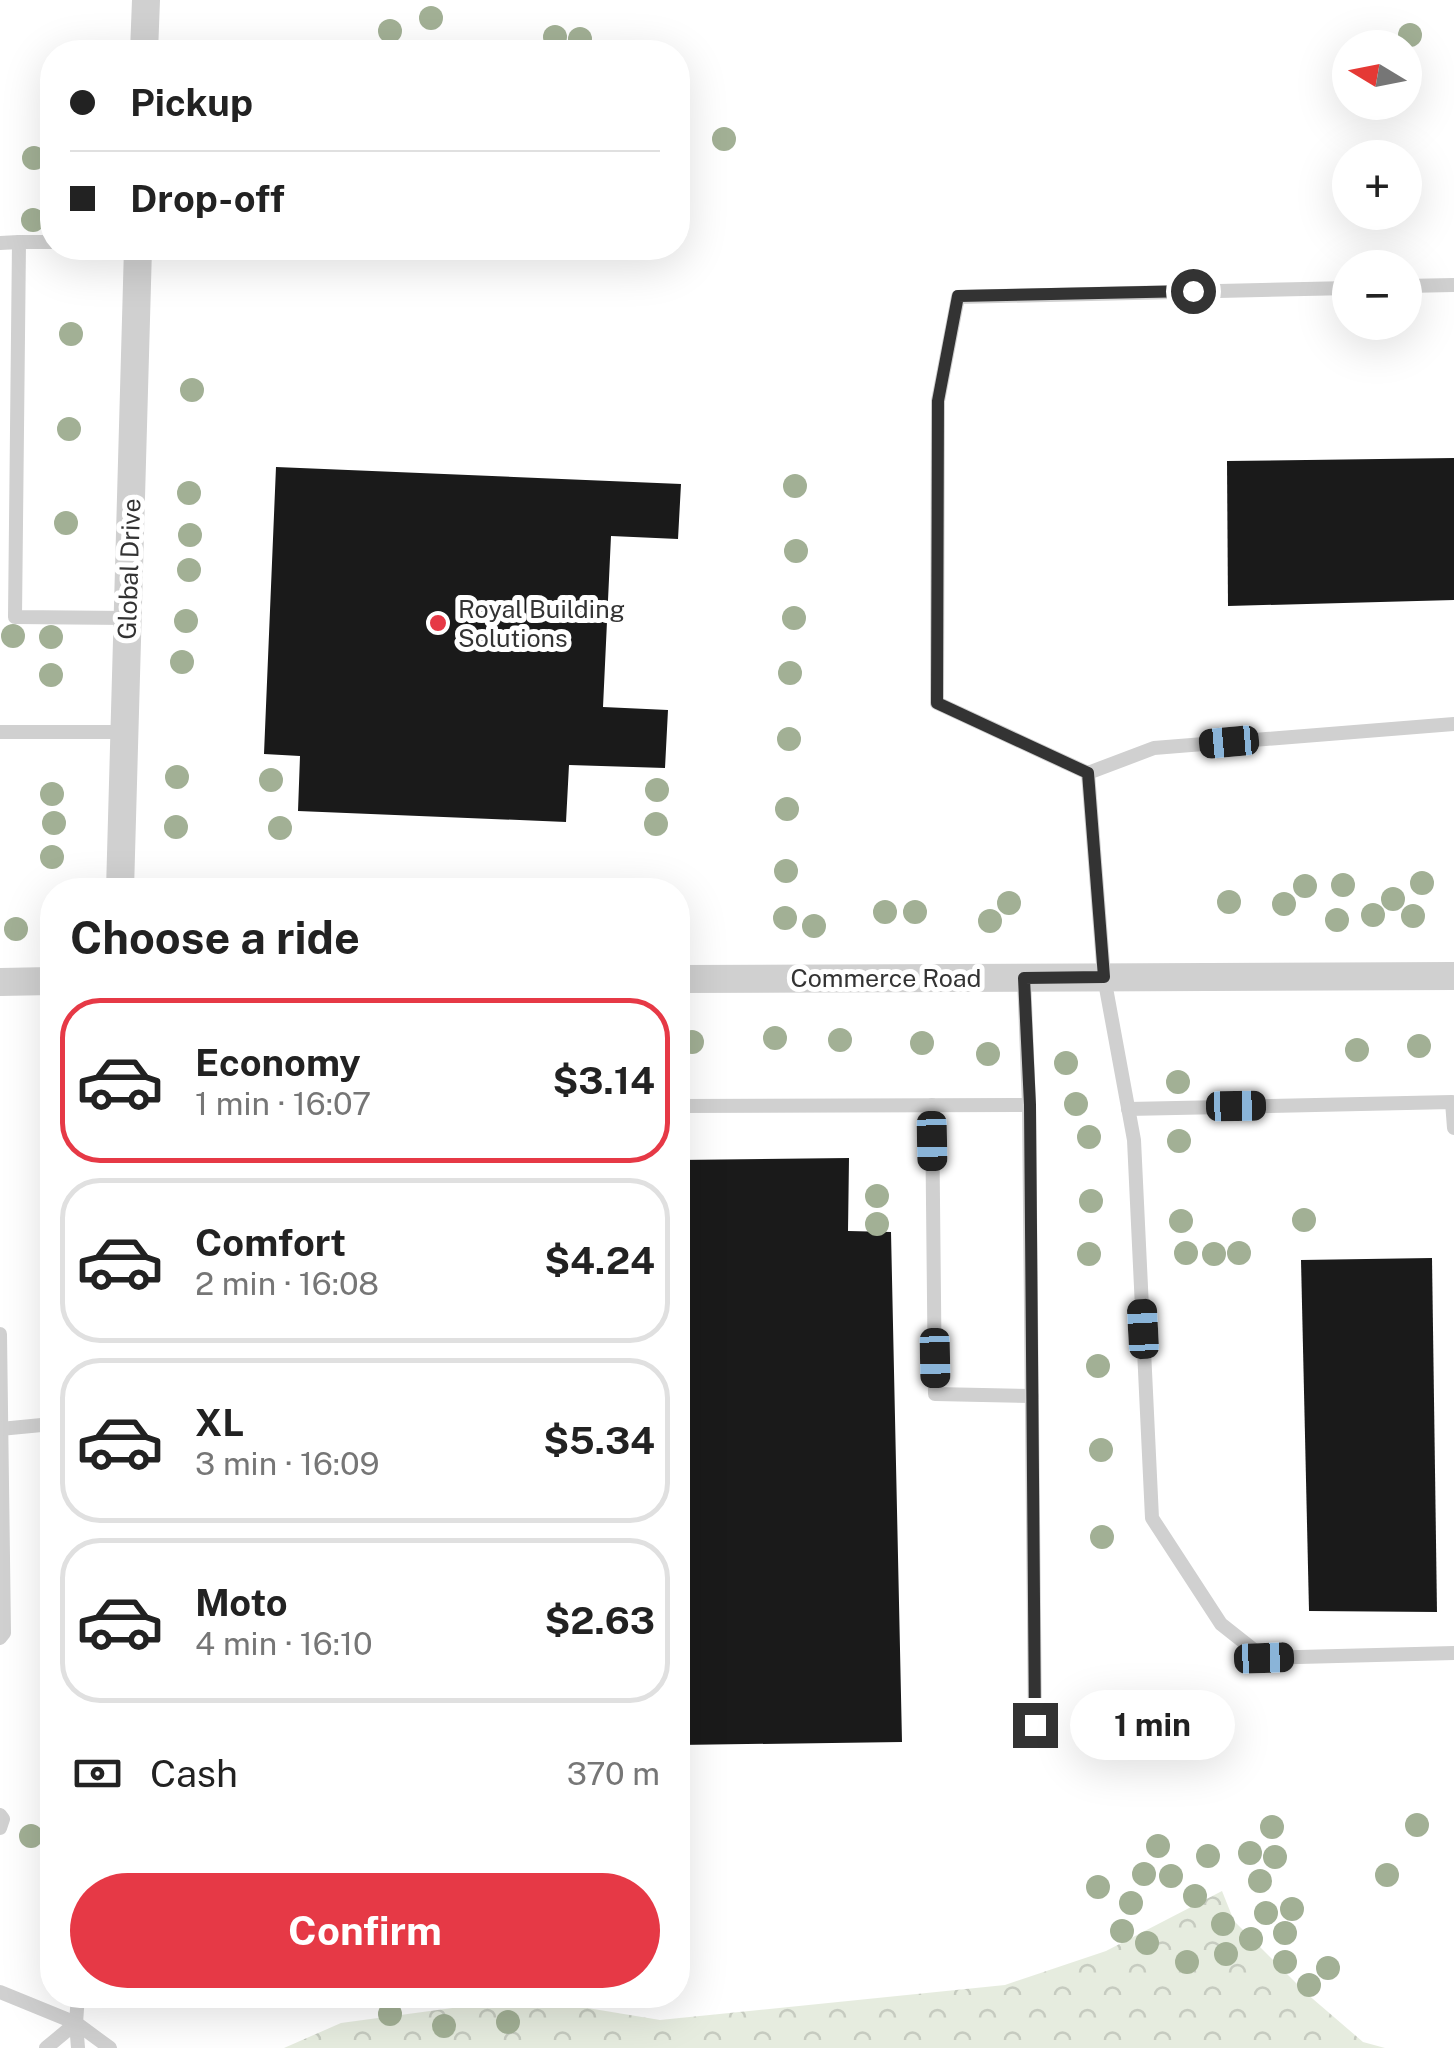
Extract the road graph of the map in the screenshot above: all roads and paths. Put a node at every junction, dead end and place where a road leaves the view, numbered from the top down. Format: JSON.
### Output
{"nodes":[{"id":1,"x":146,"y":0,"type":"edge"},
{"id":2,"x":144,"y":40,"type":"edge"},
{"id":3,"x":0,"y":242,"type":"edge"},
{"id":4,"x":19,"y":242,"type":"junction"},
{"id":5,"x":40,"y":242,"type":"edge"},
{"id":6,"x":138,"y":260,"type":"edge"},
{"id":7,"x":1454,"y":285,"type":"edge"},
{"id":8,"x":1422,"y":286,"type":"edge"},
{"id":9,"x":1332,"y":288,"type":"edge"},
{"id":10,"x":8,"y":617,"type":"edge"},
{"id":11,"x":128,"y":618,"type":"junction"},
{"id":12,"x":1454,"y":724,"type":"edge"},
{"id":13,"x":0,"y":732,"type":"edge"},
{"id":14,"x":124,"y":732,"type":"junction"},
{"id":15,"x":1088,"y":773,"type":"junction"},
{"id":16,"x":120,"y":878,"type":"edge"},
{"id":17,"x":1454,"y":976,"type":"edge"},
{"id":18,"x":1104,"y":977,"type":"junction"},
{"id":19,"x":1024,"y":978,"type":"junction"},
{"id":20,"x":690,"y":979,"type":"edge"},
{"id":21,"x":40,"y":981,"type":"edge"},
{"id":22,"x":0,"y":982,"type":"edge"},
{"id":23,"x":932,"y":1105,"type":"junction"},
{"id":24,"x":1030,"y":1105,"type":"junction"},
{"id":25,"x":690,"y":1106,"type":"edge"},
{"id":26,"x":1128,"y":1109,"type":"junction"},
{"id":27,"x":1454,"y":1128,"type":"edge"},
{"id":28,"x":0,"y":1334,"type":"edge"},
{"id":29,"x":1032,"y":1396,"type":"junction"},
{"id":30,"x":40,"y":1425,"type":"edge"},
{"id":31,"x":1,"y":1429,"type":"edge"},
{"id":32,"x":0,"y":1638,"type":"edge"},
{"id":33,"x":1454,"y":1653,"type":"edge"},
{"id":34,"x":1035,"y":1725,"type":"dead end"},
{"id":35,"x":0,"y":1815,"type":"edge"},
{"id":36,"x":0,"y":1828,"type":"edge"},
{"id":37,"x":0,"y":1992,"type":"edge"},
{"id":38,"x":40,"y":2008,"type":"edge"},
{"id":39,"x":41,"y":2008,"type":"edge"},
{"id":40,"x":77,"y":2008,"type":"edge"},
{"id":41,"x":76,"y":2022,"type":"junction"},
{"id":42,"x":46,"y":2048,"type":"edge"},
{"id":43,"x":78,"y":2048,"type":"edge"},
{"id":44,"x":110,"y":2048,"type":"edge"}],
"edges":[{"from":1,"to":2,"type":"street"},
{"from":3,"to":4,"type":"lane"},
{"from":4,"to":5,"type":"lane"},
{"from":4,"to":10,"type":"lane"},
{"from":6,"to":11,"type":"street","name":"Global Drive"},
{"from":7,"to":8,"type":"lane"},
{"from":9,"to":15,"type":"lane"},
{"from":10,"to":11,"type":"lane"},
{"from":11,"to":14,"type":"street","name":"Global Drive"},
{"from":12,"to":15,"type":"lane"},
{"from":13,"to":14,"type":"lane"},
{"from":14,"to":16,"type":"street","name":"Global Drive"},
{"from":15,"to":18,"type":"lane"},
{"from":17,"to":18,"type":"street","name":"Commerce Road"},
{"from":18,"to":19,"type":"street","name":"Commerce Road"},
{"from":18,"to":26,"type":"lane"},
{"from":19,"to":20,"type":"street","name":"Commerce Road"},
{"from":19,"to":24,"type":"lane"},
{"from":21,"to":22,"type":"street"},
{"from":23,"to":24,"type":"lane"},
{"from":23,"to":25,"type":"lane"},
{"from":23,"to":29,"type":"lane"},
{"from":24,"to":29,"type":"lane"},
{"from":26,"to":27,"type":"lane"},
{"from":26,"to":33,"type":"lane"},
{"from":28,"to":31,"type":"lane"},
{"from":29,"to":34,"type":"lane"},
{"from":30,"to":31,"type":"lane"},
{"from":31,"to":32,"type":"lane"},
{"from":35,"to":36,"type":"lane"},
{"from":37,"to":38,"type":"lane"},
{"from":39,"to":41,"type":"lane"},
{"from":40,"to":41,"type":"lane"},
{"from":41,"to":42,"type":"lane"},
{"from":41,"to":43,"type":"lane"},
{"from":41,"to":44,"type":"lane"}]}
